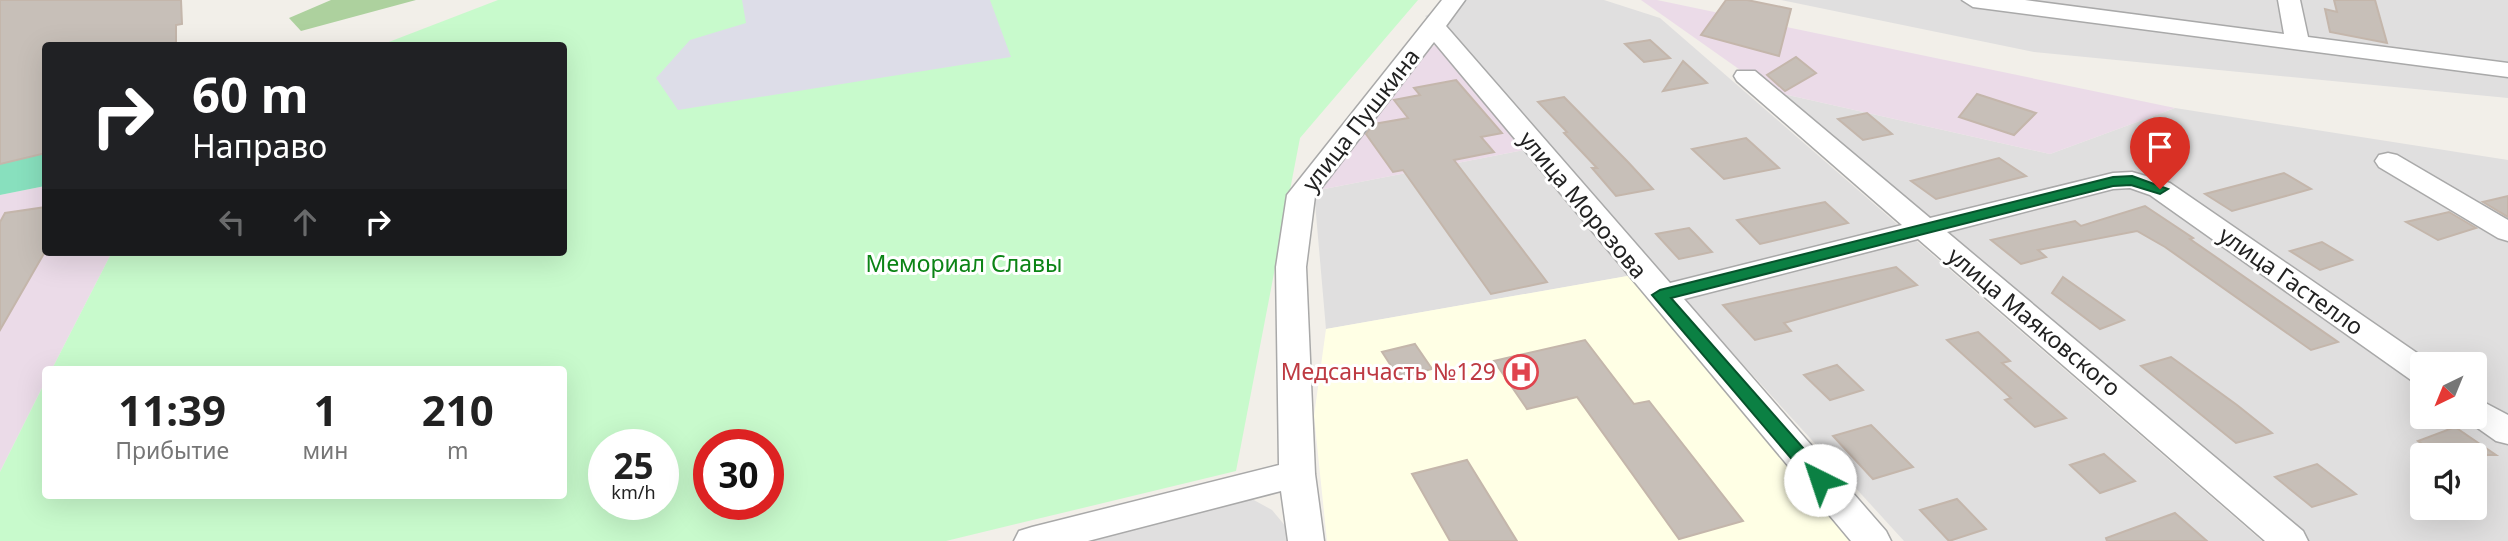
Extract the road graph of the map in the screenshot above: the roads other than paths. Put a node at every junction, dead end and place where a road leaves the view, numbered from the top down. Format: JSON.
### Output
{"nodes":[{"id":1,"x":1973,"y":0,"type":"edge"},
{"id":2,"x":2289,"y":0,"type":"edge"},
{"id":3,"x":1453,"y":1,"type":"edge"},
{"id":4,"x":1433,"y":26,"type":"junction"},
{"id":5,"x":2297,"y":42,"type":"junction"},
{"id":6,"x":2508,"y":70,"type":"edge"},
{"id":7,"x":1746,"y":76,"type":"dead end"},
{"id":8,"x":2388,"y":160,"type":"dead end"},
{"id":9,"x":1925,"y":229,"type":"junction"},
{"id":10,"x":2508,"y":232,"type":"edge"},
{"id":11,"x":1660,"y":295,"type":"junction"},
{"id":12,"x":2410,"y":364,"type":"edge"},
{"id":13,"x":2487,"y":418,"type":"edge"},
{"id":14,"x":2508,"y":432,"type":"edge"},
{"id":15,"x":1297,"y":474,"type":"junction"},
{"id":16,"x":1031,"y":541,"type":"edge"},
{"id":17,"x":1307,"y":541,"type":"edge"},
{"id":18,"x":1873,"y":541,"type":"edge"},
{"id":19,"x":2290,"y":541,"type":"edge"}],
"edges":[{"from":1,"to":5,"type":"street"},
{"from":2,"to":5,"type":"street"},
{"from":3,"to":4,"type":"street","name":"улица Пушкина"},
{"from":4,"to":11,"type":"street","name":"улица Морозова"},
{"from":4,"to":15,"type":"street","name":"улица Пушкина"},
{"from":5,"to":6,"type":"street"},
{"from":7,"to":9,"type":"street","name":"улица Маяковского"},
{"from":8,"to":10,"type":"street"},
{"from":9,"to":11,"type":"street"},
{"from":9,"to":12,"type":"street","name":"улица Гастелло"},
{"from":9,"to":19,"type":"street","name":"улица Маяковского"},
{"from":11,"to":18,"type":"street","name":"улица Морозова"},
{"from":13,"to":14,"type":"street"},
{"from":15,"to":16,"type":"street"},
{"from":15,"to":17,"type":"street","name":"улица Пушкина"}]}
